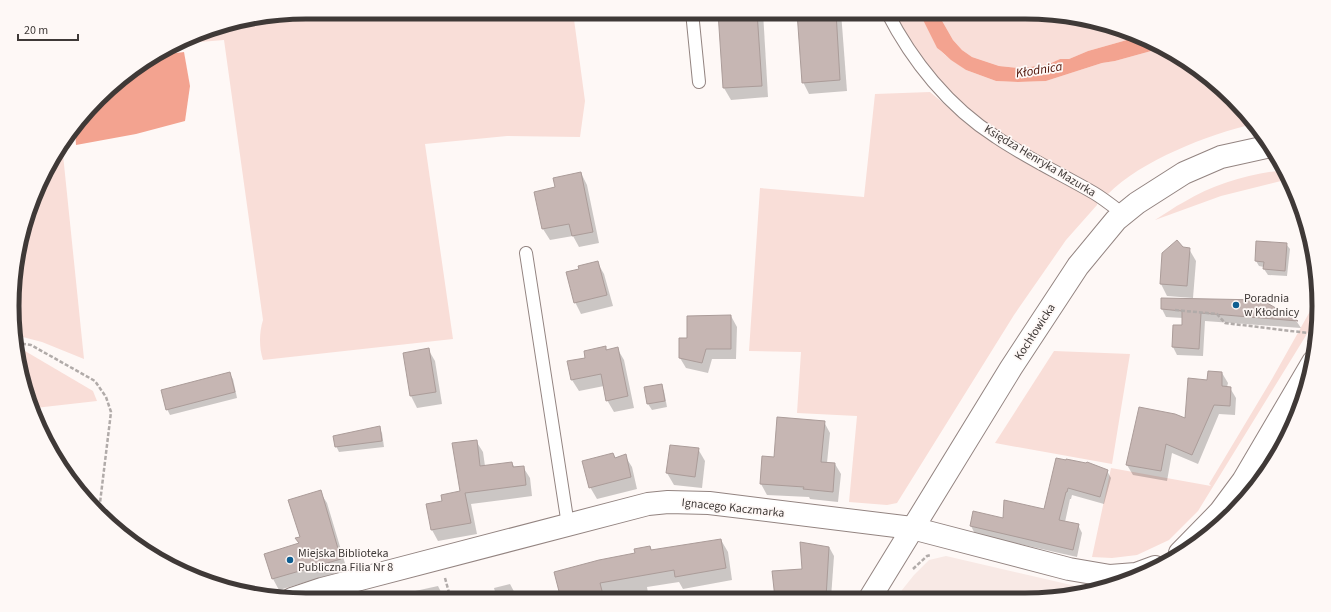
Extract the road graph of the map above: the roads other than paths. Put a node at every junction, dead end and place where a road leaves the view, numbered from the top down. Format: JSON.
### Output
{"nodes":[{"id":1,"x":693,"y":19,"type":"edge"},
{"id":2,"x":890,"y":19,"type":"edge"},
{"id":3,"x":700,"y":82,"type":"dead end"},
{"id":4,"x":1264,"y":148,"type":"edge"},
{"id":5,"x":1123,"y":214,"type":"junction"},
{"id":6,"x":526,"y":253,"type":"dead end"},
{"id":7,"x":1306,"y":360,"type":"edge"},
{"id":8,"x":568,"y":525,"type":"junction"},
{"id":9,"x":912,"y":528,"type":"junction"},
{"id":10,"x":1196,"y":537,"type":"edge"},
{"id":11,"x":1126,"y":575,"type":"edge"},
{"id":12,"x":310,"y":593,"type":"edge"},
{"id":13,"x":873,"y":593,"type":"edge"}],
"edges":[{"from":1,"to":3,"type":"lane"},
{"from":2,"to":5,"type":"lane","name":"Księdza Henryka Mazurka"},
{"from":4,"to":5,"type":"street","name":"Kochłowicka"},
{"from":5,"to":9,"type":"street","name":"Kochłowicka"},
{"from":6,"to":8,"type":"lane"},
{"from":7,"to":10,"type":"street"},
{"from":8,"to":9,"type":"street","name":"Ignacego Kaczmarka"},
{"from":8,"to":12,"type":"street","name":"Ignacego Kaczmarka"},
{"from":9,"to":11,"type":"street","name":"Ignacego Kaczmarka"},
{"from":9,"to":13,"type":"street","name":"Kochłowicka"}]}
